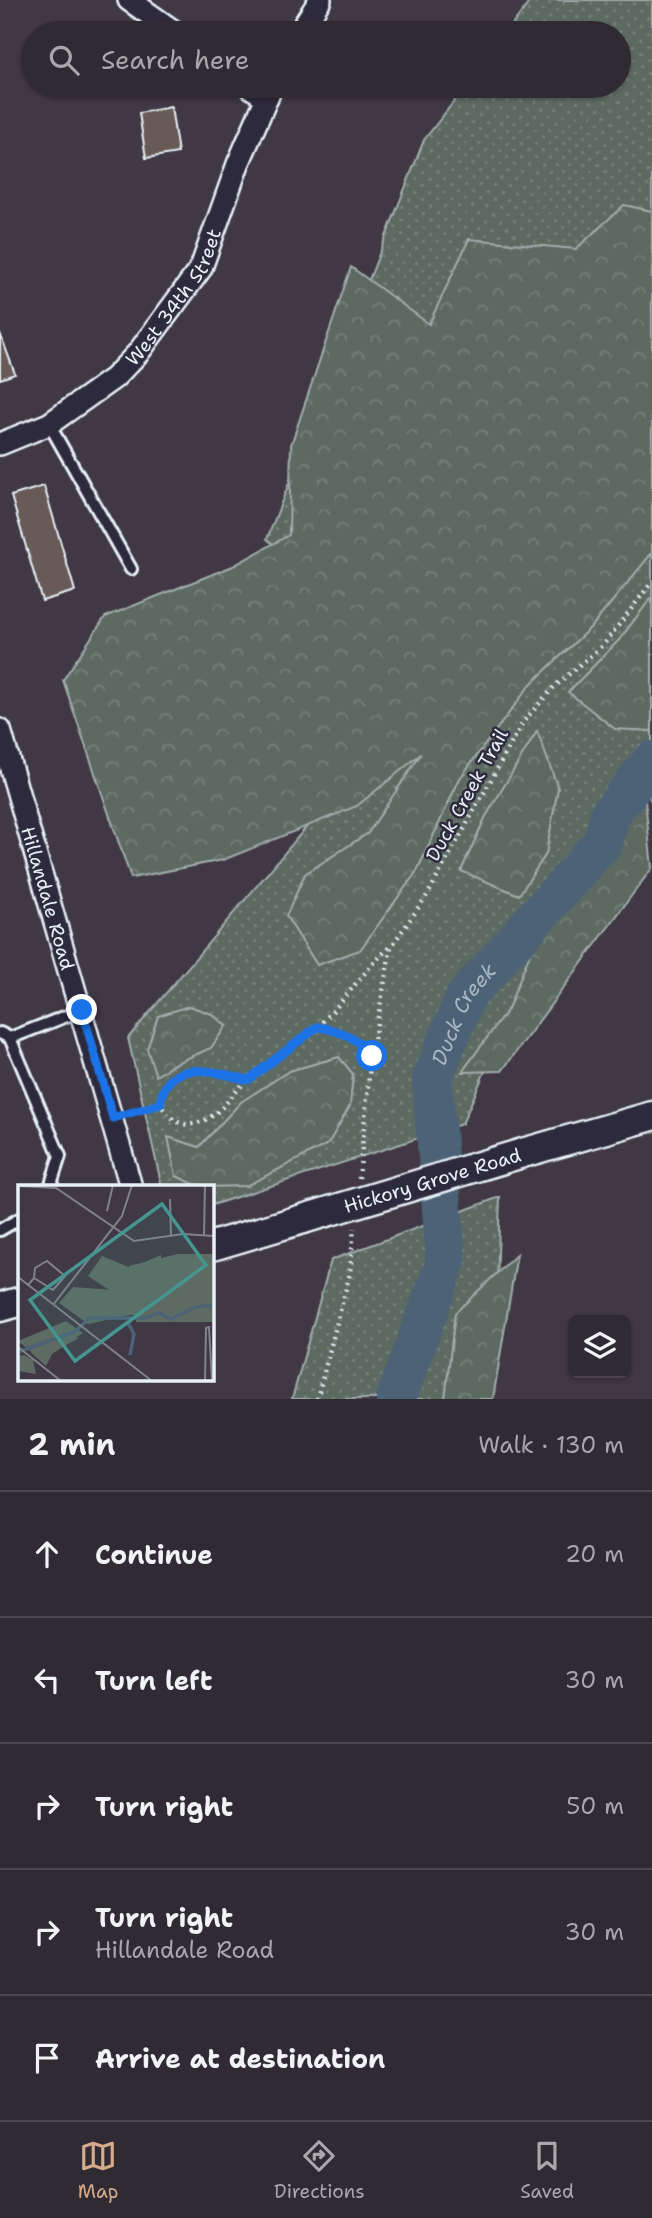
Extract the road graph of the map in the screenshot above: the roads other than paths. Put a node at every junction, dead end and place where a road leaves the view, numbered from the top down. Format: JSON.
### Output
{"nodes":[{"id":1,"x":129,"y":0,"type":"edge"},
{"id":2,"x":320,"y":0,"type":"edge"},
{"id":3,"x":159,"y":21,"type":"edge"},
{"id":4,"x":307,"y":21,"type":"edge"},
{"id":5,"x":260,"y":98,"type":"edge"},
{"id":6,"x":49,"y":424,"type":"junction"},
{"id":7,"x":0,"y":444,"type":"edge"},
{"id":8,"x":131,"y":569,"type":"dead end"},
{"id":9,"x":0,"y":730,"type":"edge"},
{"id":10,"x":82,"y":1010,"type":"junction"},
{"id":11,"x":5,"y":1035,"type":"edge"},
{"id":12,"x":652,"y":1116,"type":"edge"},
{"id":13,"x":51,"y":1185,"type":"edge"},
{"id":14,"x":130,"y":1185,"type":"edge"},
{"id":15,"x":18,"y":1220,"type":"edge"},
{"id":16,"x":0,"y":1230,"type":"edge"},
{"id":17,"x":214,"y":1245,"type":"edge"},
{"id":18,"x":18,"y":1302,"type":"edge"},
{"id":19,"x":0,"y":1307,"type":"edge"}],
"edges":[{"from":1,"to":3,"type":"street"},
{"from":2,"to":4,"type":"street"},
{"from":5,"to":6,"type":"street","name":"West 34th Street"},
{"from":6,"to":7,"type":"street","name":"West 34th Street"},
{"from":6,"to":8,"type":"lane"},
{"from":9,"to":10,"type":"street","name":"Hillandale Road"},
{"from":10,"to":11,"type":"lane"},
{"from":10,"to":14,"type":"street","name":"Hillandale Road"},
{"from":11,"to":13,"type":"lane"},
{"from":12,"to":17,"type":"main road","name":"Hickory Grove Road","bridge":true},
{"from":15,"to":16,"type":"lane"},
{"from":18,"to":19,"type":"main road"}]}
